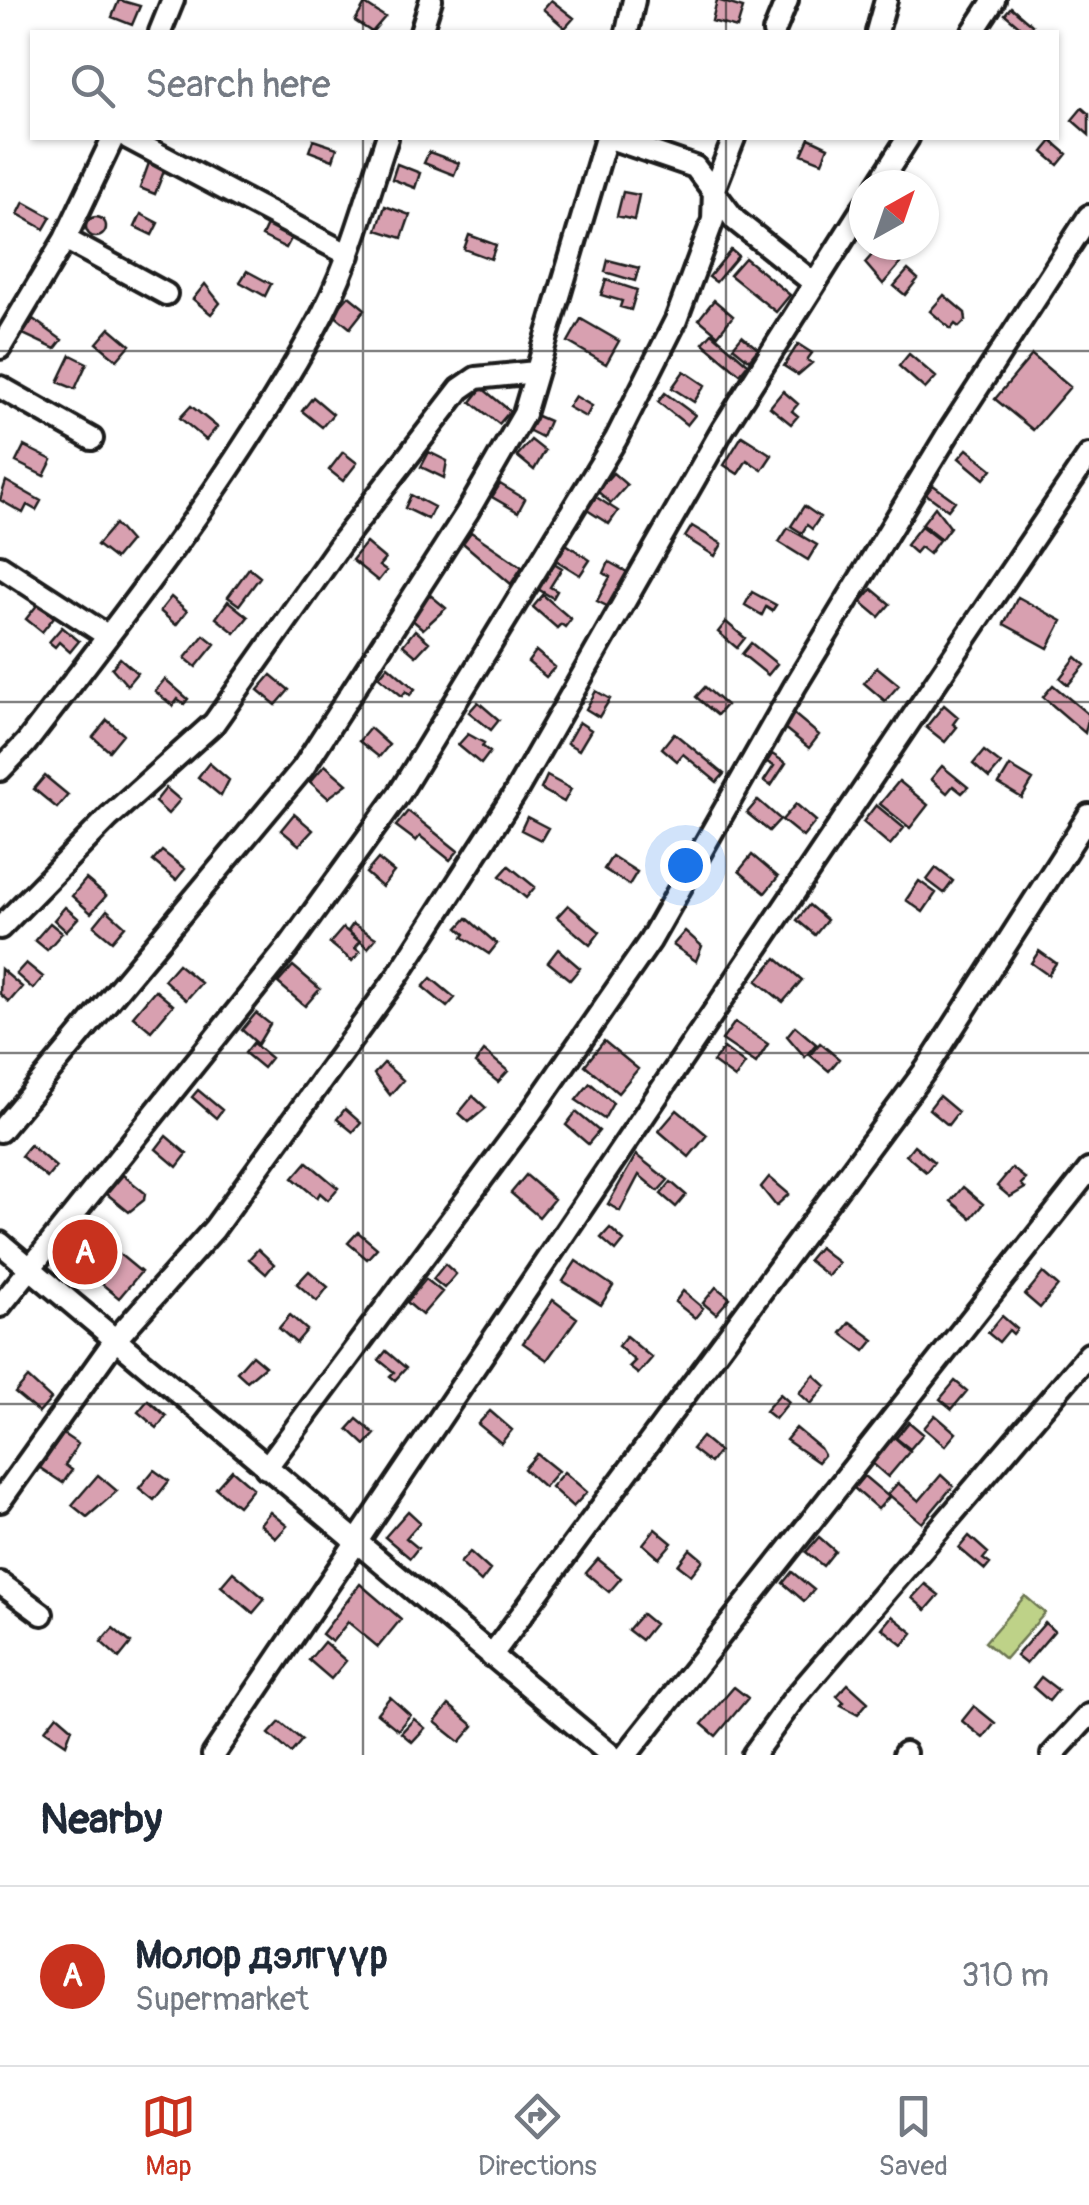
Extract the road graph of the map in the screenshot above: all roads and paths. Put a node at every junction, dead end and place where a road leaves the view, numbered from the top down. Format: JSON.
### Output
{"nodes":[{"id":1,"x":173,"y":0,"type":"edge"},
{"id":2,"x":431,"y":0,"type":"edge"},
{"id":3,"x":634,"y":0,"type":"edge"},
{"id":4,"x":786,"y":0,"type":"edge"},
{"id":5,"x":886,"y":0,"type":"edge"},
{"id":6,"x":994,"y":0,"type":"edge"},
{"id":7,"x":161,"y":30,"type":"edge"},
{"id":8,"x":422,"y":30,"type":"edge"},
{"id":9,"x":627,"y":30,"type":"edge"},
{"id":10,"x":775,"y":30,"type":"edge"},
{"id":11,"x":877,"y":30,"type":"edge"},
{"id":12,"x":975,"y":30,"type":"edge"},
{"id":13,"x":112,"y":140,"type":"edge"},
{"id":14,"x":132,"y":140,"type":"edge"},
{"id":15,"x":385,"y":140,"type":"edge"},
{"id":16,"x":607,"y":140,"type":"edge"},
{"id":17,"x":614,"y":140,"type":"edge"},
{"id":18,"x":733,"y":140,"type":"edge"},
{"id":19,"x":907,"y":140,"type":"edge"},
{"id":20,"x":888,"y":170,"type":"edge"},
{"id":21,"x":714,"y":188,"type":"junction"},
{"id":22,"x":1089,"y":216,"type":"edge"},
{"id":23,"x":849,"y":229,"type":"edge"},
{"id":24,"x":65,"y":239,"type":"junction"},
{"id":25,"x":349,"y":255,"type":"junction"},
{"id":26,"x":814,"y":283,"type":"junction"},
{"id":27,"x":166,"y":294,"type":"dead end"},
{"id":28,"x":0,"y":348,"type":"edge"},
{"id":29,"x":536,"y":372,"type":"junction"},
{"id":30,"x":0,"y":387,"type":"edge"},
{"id":31,"x":92,"y":439,"type":"dead end"},
{"id":32,"x":1089,"y":455,"type":"edge"},
{"id":33,"x":0,"y":566,"type":"edge"},
{"id":34,"x":108,"y":636,"type":"junction"},
{"id":35,"x":0,"y":770,"type":"edge"},
{"id":36,"x":1089,"y":815,"type":"edge"},
{"id":37,"x":0,"y":928,"type":"edge"},
{"id":38,"x":0,"y":1131,"type":"edge"},
{"id":39,"x":1089,"y":1170,"type":"edge"},
{"id":40,"x":0,"y":1243,"type":"edge"},
{"id":41,"x":29,"y":1268,"type":"junction"},
{"id":42,"x":0,"y":1306,"type":"edge"},
{"id":43,"x":116,"y":1340,"type":"junction"},
{"id":44,"x":1089,"y":1354,"type":"edge"},
{"id":45,"x":266,"y":1468,"type":"junction"},
{"id":46,"x":0,"y":1501,"type":"edge"},
{"id":47,"x":354,"y":1542,"type":"junction"},
{"id":48,"x":0,"y":1583,"type":"edge"},
{"id":49,"x":42,"y":1614,"type":"dead end"},
{"id":50,"x":490,"y":1656,"type":"junction"},
{"id":51,"x":1089,"y":1715,"type":"edge"},
{"id":52,"x":213,"y":1755,"type":"edge"},
{"id":53,"x":611,"y":1755,"type":"edge"},
{"id":54,"x":626,"y":1755,"type":"edge"},
{"id":55,"x":753,"y":1755,"type":"edge"},
{"id":56,"x":1052,"y":1755,"type":"edge"}],
"edges":[{"from":1,"to":7,"type":"street"},
{"from":2,"to":8,"type":"street"},
{"from":3,"to":9,"type":"street"},
{"from":4,"to":10,"type":"street"},
{"from":5,"to":11,"type":"street"},
{"from":6,"to":12,"type":"street"},
{"from":13,"to":24,"type":"street"},
{"from":14,"to":25,"type":"street"},
{"from":15,"to":25,"type":"street"},
{"from":16,"to":29,"type":"street"},
{"from":17,"to":21,"type":"street"},
{"from":18,"to":21,"type":"street"},
{"from":19,"to":20,"type":"street"},
{"from":21,"to":26,"type":"street"},
{"from":21,"to":41,"type":"street"},
{"from":22,"to":45,"type":"street"},
{"from":23,"to":26,"type":"street"},
{"from":24,"to":27,"type":"street"},
{"from":24,"to":28,"type":"street"},
{"from":25,"to":34,"type":"street"},
{"from":26,"to":43,"type":"street"},
{"from":29,"to":37,"type":"street"},
{"from":29,"to":38,"type":"street"},
{"from":30,"to":31,"type":"street"},
{"from":32,"to":47,"type":"street"},
{"from":33,"to":34,"type":"street"},
{"from":34,"to":35,"type":"street"},
{"from":36,"to":50,"type":"street"},
{"from":39,"to":54,"type":"street"},
{"from":40,"to":41,"type":"street"},
{"from":41,"to":42,"type":"street"},
{"from":41,"to":43,"type":"street"},
{"from":43,"to":45,"type":"street"},
{"from":43,"to":46,"type":"street"},
{"from":44,"to":55,"type":"street"},
{"from":45,"to":47,"type":"street"},
{"from":47,"to":50,"type":"street"},
{"from":47,"to":52,"type":"street"},
{"from":48,"to":49,"type":"street"},
{"from":50,"to":53,"type":"street"},
{"from":51,"to":56,"type":"street"}]}
